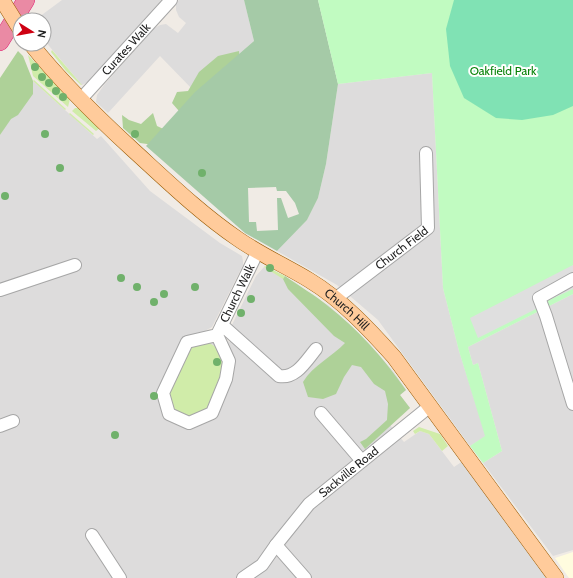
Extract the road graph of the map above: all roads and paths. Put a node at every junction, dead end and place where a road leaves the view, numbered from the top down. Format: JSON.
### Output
{"nodes":[{"id":1,"x":2,"y":0,"type":"edge"},
{"id":2,"x":26,"y":0,"type":"edge"},
{"id":3,"x":172,"y":0,"type":"edge"},
{"id":4,"x":12,"y":16,"type":"edge"},
{"id":5,"x":0,"y":42,"type":"edge"},
{"id":6,"x":38,"y":52,"type":"edge"},
{"id":7,"x":81,"y":99,"type":"junction"},
{"id":8,"x":426,"y":153,"type":"dead end"},
{"id":9,"x":258,"y":252,"type":"junction"},
{"id":10,"x":75,"y":265,"type":"dead end"},
{"id":11,"x":573,"y":279,"type":"edge"},
{"id":12,"x":0,"y":290,"type":"edge"},
{"id":13,"x":335,"y":299,"type":"junction"},
{"id":14,"x":219,"y":330,"type":"junction"},
{"id":15,"x":316,"y":349,"type":"dead end"},
{"id":16,"x":573,"y":404,"type":"edge"},
{"id":17,"x":429,"y":407,"type":"junction"},
{"id":18,"x":321,"y":414,"type":"dead end"},
{"id":19,"x":13,"y":421,"type":"dead end"},
{"id":20,"x":0,"y":426,"type":"edge"},
{"id":21,"x":362,"y":461,"type":"junction"},
{"id":22,"x":92,"y":536,"type":"dead end"},
{"id":23,"x":276,"y":544,"type":"junction"},
{"id":24,"x":120,"y":578,"type":"edge"},
{"id":25,"x":243,"y":578,"type":"edge"},
{"id":26,"x":305,"y":578,"type":"edge"},
{"id":27,"x":556,"y":578,"type":"edge"}],
"edges":[{"from":1,"to":4,"type":"main road","bridge":true},
{"from":2,"to":5,"type":"highway"},
{"from":3,"to":7,"type":"street","name":"Curates Walk"},
{"from":6,"to":7,"type":"main road","name":"Church Hill"},
{"from":7,"to":9,"type":"main road","name":"Church Hill"},
{"from":8,"to":13,"type":"street","name":"Church Field"},
{"from":9,"to":13,"type":"main road","name":"Church Hill"},
{"from":9,"to":14,"type":"street","name":"Church Walk"},
{"from":10,"to":12,"type":"street"},
{"from":11,"to":16,"type":"street"},
{"from":13,"to":17,"type":"main road","name":"Church Hill"},
{"from":14,"to":14,"type":"street","name":"Church Walk"},
{"from":14,"to":15,"type":"street"},
{"from":17,"to":21,"type":"street","name":"Sackville Road"},
{"from":17,"to":27,"type":"main road","name":"Church Hill"},
{"from":18,"to":21,"type":"street"},
{"from":19,"to":20,"type":"street"},
{"from":21,"to":23,"type":"street","name":"Sackville Road"},
{"from":22,"to":24,"type":"street"},
{"from":23,"to":25,"type":"street","name":"Sackville Road"},
{"from":23,"to":26,"type":"street"}]}
